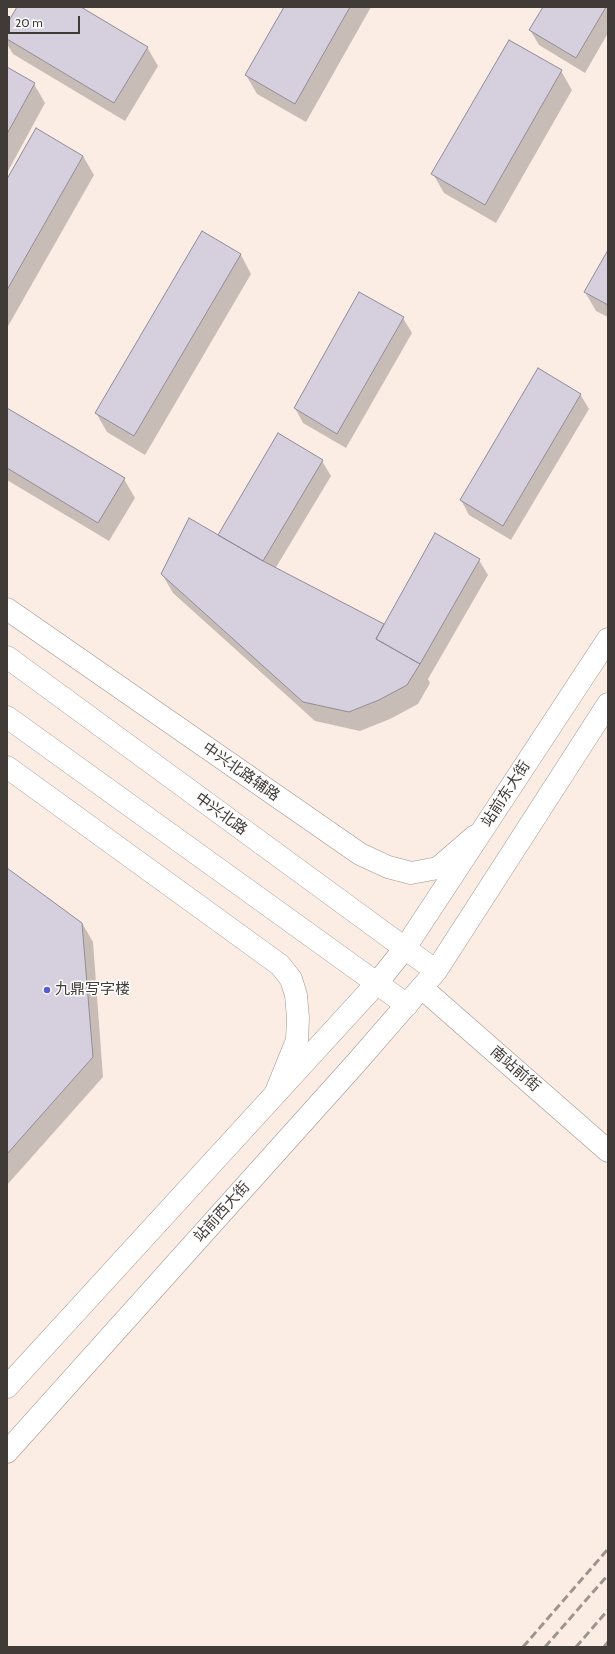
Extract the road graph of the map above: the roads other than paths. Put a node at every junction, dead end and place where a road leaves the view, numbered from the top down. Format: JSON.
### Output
{"nodes":[{"id":1,"x":7,"y":609,"type":"edge"},
{"id":2,"x":608,"y":639,"type":"edge"},
{"id":3,"x":7,"y":657,"type":"edge"},
{"id":4,"x":608,"y":704,"type":"edge"},
{"id":5,"x":7,"y":717,"type":"edge"},
{"id":6,"x":7,"y":767,"type":"edge"},
{"id":7,"x":482,"y":830,"type":"junction"},
{"id":8,"x":405,"y":948,"type":"junction"},
{"id":9,"x":436,"y":971,"type":"junction"},
{"id":10,"x":377,"y":983,"type":"junction"},
{"id":11,"x":422,"y":988,"type":"junction"},
{"id":12,"x":408,"y":1005,"type":"junction"},
{"id":13,"x":274,"y":1096,"type":"junction"},
{"id":14,"x":608,"y":1151,"type":"edge"},
{"id":15,"x":7,"y":1387,"type":"edge"},
{"id":16,"x":7,"y":1452,"type":"edge"}],
"edges":[{"from":1,"to":7,"type":"main road","name":"中兴北路辅路"},
{"from":2,"to":7,"type":"main road","name":"站前东大街"},
{"from":3,"to":8,"type":"main road","name":"中兴北路"},
{"from":4,"to":9,"type":"main road"},
{"from":5,"to":10,"type":"main road"},
{"from":6,"to":13,"type":"main road"},
{"from":7,"to":8,"type":"main road","name":"站前东大街"},
{"from":8,"to":9,"type":"main road","name":"中兴北路"},
{"from":8,"to":10,"type":"main road"},
{"from":9,"to":11,"type":"main road","name":"站前西大街"},
{"from":10,"to":12,"type":"main road"},
{"from":10,"to":13,"type":"main road"},
{"from":11,"to":12,"type":"main road","name":"站前西大街"},
{"from":11,"to":14,"type":"main road","name":"南站前街"},
{"from":12,"to":16,"type":"main road","name":"站前西大街"},
{"from":13,"to":15,"type":"main road"}]}
